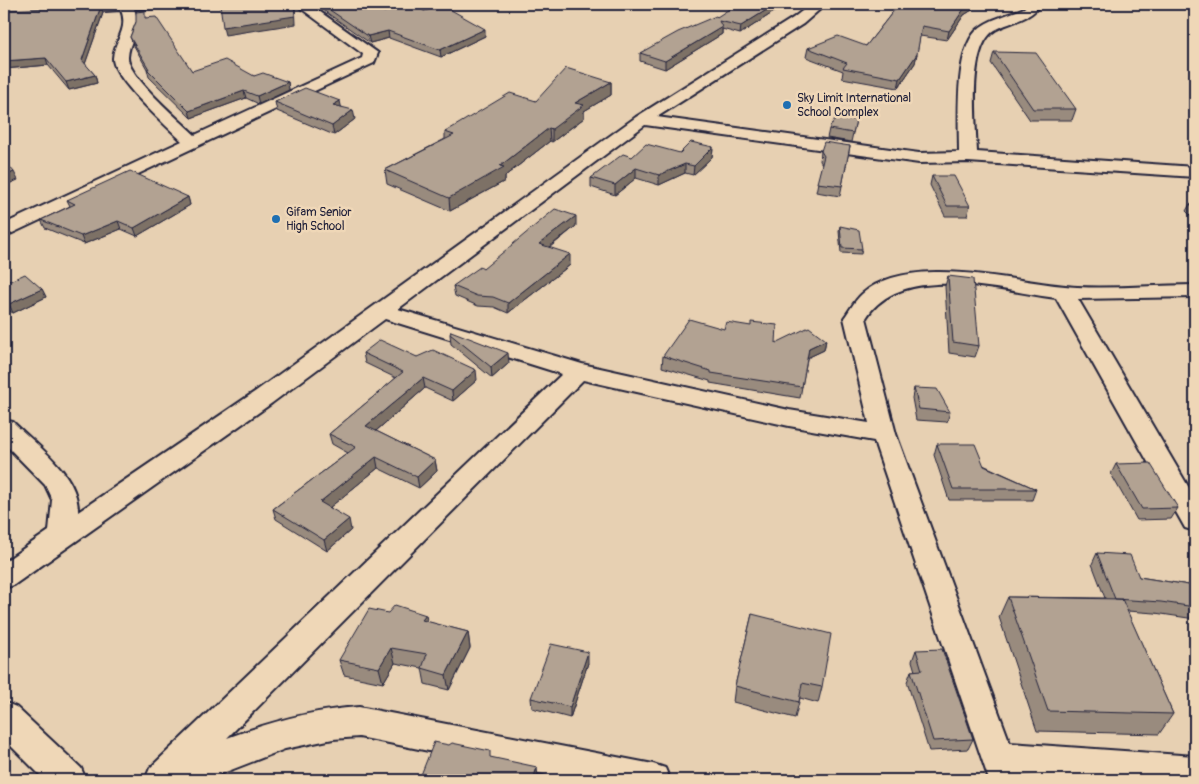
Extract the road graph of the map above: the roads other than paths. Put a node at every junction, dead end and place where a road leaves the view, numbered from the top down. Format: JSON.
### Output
{"nodes":[{"id":1,"x":155,"y":4,"type":"edge"},
{"id":2,"x":301,"y":4,"type":"edge"},
{"id":3,"x":819,"y":4,"type":"edge"},
{"id":4,"x":1034,"y":4,"type":"edge"},
{"id":5,"x":126,"y":6,"type":"junction"},
{"id":6,"x":53,"y":9,"type":"edge"},
{"id":7,"x":642,"y":120,"type":"junction"},
{"id":8,"x":192,"y":141,"type":"junction"},
{"id":9,"x":968,"y":157,"type":"junction"},
{"id":10,"x":1195,"y":172,"type":"edge"},
{"id":11,"x":4,"y":231,"type":"edge"},
{"id":12,"x":1195,"y":291,"type":"edge"},
{"id":13,"x":1063,"y":292,"type":"junction"},
{"id":14,"x":382,"y":311,"type":"junction"},
{"id":15,"x":578,"y":371,"type":"junction"},
{"id":16,"x":4,"y":428,"type":"edge"},
{"id":17,"x":884,"y":434,"type":"junction"},
{"id":18,"x":1195,"y":521,"type":"edge"},
{"id":19,"x":63,"y":536,"type":"junction"},
{"id":20,"x":4,"y":577,"type":"edge"},
{"id":21,"x":4,"y":717,"type":"edge"},
{"id":22,"x":1002,"y":769,"type":"edge"},
{"id":23,"x":1195,"y":772,"type":"edge"},
{"id":24,"x":69,"y":780,"type":"edge"},
{"id":25,"x":162,"y":780,"type":"edge"},
{"id":26,"x":166,"y":780,"type":"edge"},
{"id":27,"x":654,"y":780,"type":"edge"}],
"edges":[{"from":1,"to":5,"type":"street"},
{"from":2,"to":8,"type":"street"},
{"from":3,"to":7,"type":"street"},
{"from":4,"to":9,"type":"street"},
{"from":5,"to":6,"type":"street"},
{"from":5,"to":8,"type":"street"},
{"from":7,"to":9,"type":"street"},
{"from":7,"to":14,"type":"street"},
{"from":8,"to":11,"type":"street"},
{"from":9,"to":10,"type":"street"},
{"from":12,"to":13,"type":"street"},
{"from":13,"to":17,"type":"street"},
{"from":13,"to":18,"type":"street"},
{"from":14,"to":15,"type":"street"},
{"from":14,"to":19,"type":"street"},
{"from":15,"to":17,"type":"street"},
{"from":15,"to":25,"type":"street"},
{"from":16,"to":19,"type":"street"},
{"from":17,"to":22,"type":"street"},
{"from":19,"to":20,"type":"street"},
{"from":21,"to":24,"type":"street"},
{"from":22,"to":23,"type":"street"},
{"from":26,"to":27,"type":"street"}]}
